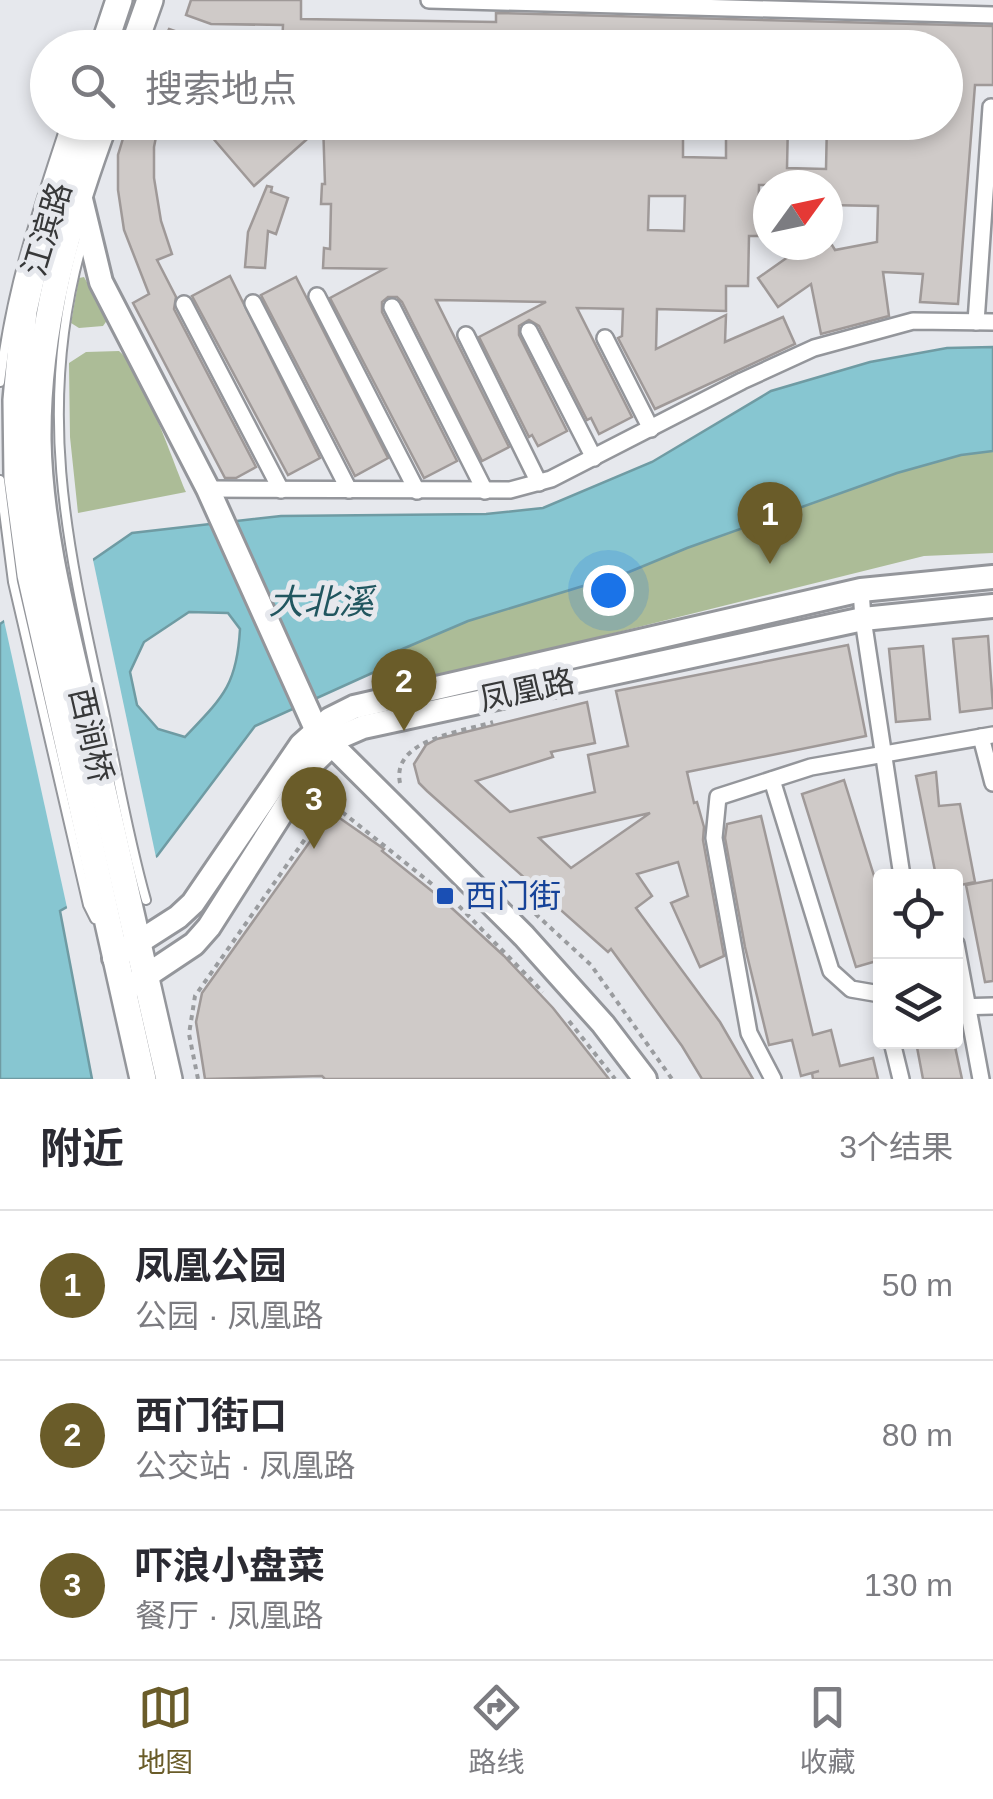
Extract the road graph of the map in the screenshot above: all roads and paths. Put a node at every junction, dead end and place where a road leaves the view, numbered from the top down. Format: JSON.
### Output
{"nodes":[{"id":1,"x":108,"y":0,"type":"edge"},
{"id":2,"x":118,"y":0,"type":"edge"},
{"id":3,"x":150,"y":0,"type":"edge"},
{"id":4,"x":429,"y":0,"type":"edge"},
{"id":5,"x":993,"y":15,"type":"edge"},
{"id":6,"x":98,"y":30,"type":"edge"},
{"id":7,"x":109,"y":30,"type":"edge"},
{"id":8,"x":139,"y":30,"type":"edge"},
{"id":9,"x":992,"y":107,"type":"edge"},
{"id":10,"x":61,"y":140,"type":"edge"},
{"id":11,"x":74,"y":140,"type":"edge"},
{"id":12,"x":98,"y":140,"type":"edge"},
{"id":13,"x":79,"y":191,"type":"junction"},
{"id":14,"x":86,"y":229,"type":"junction"},
{"id":15,"x":317,"y":296,"type":"dead end"},
{"id":16,"x":252,"y":302,"type":"dead end"},
{"id":17,"x":184,"y":304,"type":"dead end"},
{"id":18,"x":392,"y":307,"type":"dead end"},
{"id":19,"x":985,"y":322,"type":"edge"},
{"id":20,"x":530,"y":331,"type":"dead end"},
{"id":21,"x":466,"y":335,"type":"dead end"},
{"id":22,"x":606,"y":338,"type":"dead end"},
{"id":23,"x":0,"y":382,"type":"edge"},
{"id":24,"x":651,"y":429,"type":"junction"},
{"id":25,"x":594,"y":458,"type":"junction"},
{"id":26,"x":0,"y":480,"type":"edge"},
{"id":27,"x":539,"y":482,"type":"junction"},
{"id":28,"x":281,"y":490,"type":"junction"},
{"id":29,"x":350,"y":490,"type":"junction"},
{"id":30,"x":417,"y":491,"type":"junction"},
{"id":31,"x":485,"y":491,"type":"junction"},
{"id":32,"x":211,"y":498,"type":"junction"},
{"id":33,"x":42,"y":571,"type":"junction"},
{"id":34,"x":993,"y":577,"type":"edge"},
{"id":35,"x":861,"y":590,"type":"junction"},
{"id":36,"x":993,"y":606,"type":"edge"},
{"id":37,"x":863,"y":619,"type":"junction"},
{"id":38,"x":505,"y":719,"type":"dead end"},
{"id":39,"x":318,"y":731,"type":"junction"},
{"id":40,"x":987,"y":736,"type":"edge"},
{"id":41,"x":886,"y":752,"type":"junction"},
{"id":42,"x":772,"y":780,"type":"junction"},
{"id":43,"x":993,"y":783,"type":"edge"},
{"id":44,"x":402,"y":792,"type":"dead end"},
{"id":45,"x":901,"y":869,"type":"edge"},
{"id":46,"x":518,"y":898,"type":"dead end"},
{"id":47,"x":138,"y":943,"type":"junction"},
{"id":48,"x":108,"y":958,"type":"junction"},
{"id":49,"x":146,"y":976,"type":"junction"},
{"id":50,"x":116,"y":988,"type":"junction"},
{"id":51,"x":873,"y":993,"type":"edge"},
{"id":52,"x":547,"y":996,"type":"dead end"},
{"id":53,"x":993,"y":1006,"type":"edge"},
{"id":54,"x":963,"y":1008,"type":"edge"},
{"id":55,"x":560,"y":1009,"type":"dead end"},
{"id":56,"x":963,"y":1015,"type":"edge"},
{"id":57,"x":894,"y":1049,"type":"edge"},
{"id":58,"x":133,"y":1079,"type":"edge"},
{"id":59,"x":143,"y":1079,"type":"edge"},
{"id":60,"x":170,"y":1079,"type":"edge"},
{"id":61,"x":198,"y":1079,"type":"edge"},
{"id":62,"x":615,"y":1079,"type":"edge"},
{"id":63,"x":644,"y":1079,"type":"edge"},
{"id":64,"x":672,"y":1079,"type":"edge"},
{"id":65,"x":773,"y":1079,"type":"edge"},
{"id":66,"x":901,"y":1079,"type":"edge"},
{"id":67,"x":981,"y":1079,"type":"edge"}],
"edges":[{"from":1,"to":6,"type":"lane"},
{"from":2,"to":7,"type":"main road"},
{"from":3,"to":8,"type":"main road"},
{"from":4,"to":5,"type":"street"},
{"from":9,"to":19,"type":"street"},
{"from":10,"to":23,"type":"lane"},
{"from":11,"to":33,"type":"main road","name":"江滨路"},
{"from":12,"to":13,"type":"main road","name":"江滨路"},
{"from":13,"to":14,"type":"street"},
{"from":13,"to":33,"type":"main road","name":"江滨路"},
{"from":14,"to":32,"type":"street"},
{"from":14,"to":33,"type":"lane"},
{"from":15,"to":30,"type":"street"},
{"from":16,"to":29,"type":"street"},
{"from":17,"to":28,"type":"street"},
{"from":18,"to":31,"type":"street"},
{"from":19,"to":24,"type":"street"},
{"from":20,"to":25,"type":"street"},
{"from":21,"to":27,"type":"street"},
{"from":22,"to":24,"type":"street"},
{"from":24,"to":25,"type":"street"},
{"from":25,"to":27,"type":"street"},
{"from":26,"to":33,"type":"lane"},
{"from":27,"to":31,"type":"street"},
{"from":28,"to":29,"type":"street"},
{"from":28,"to":32,"type":"street"},
{"from":29,"to":30,"type":"street"},
{"from":30,"to":31,"type":"street"},
{"from":32,"to":39,"type":"street"},
{"from":33,"to":47,"type":"main road","name":"西涧桥"},
{"from":33,"to":48,"type":"main road","name":"西涧桥"},
{"from":34,"to":35,"type":"street","name":"凤凰路"},
{"from":35,"to":37,"type":"street"},
{"from":35,"to":39,"type":"street","name":"凤凰路"},
{"from":36,"to":37,"type":"street","name":"凤凰路"},
{"from":37,"to":39,"type":"street","name":"凤凰路"},
{"from":37,"to":41,"type":"street"},
{"from":38,"to":44,"type":"path"},
{"from":39,"to":47,"type":"street","name":"凤凰路"},
{"from":39,"to":49,"type":"street","name":"凤凰路"},
{"from":39,"to":63,"type":"street"},
{"from":40,"to":41,"type":"street"},
{"from":40,"to":43,"type":"street"},
{"from":41,"to":42,"type":"street"},
{"from":41,"to":45,"type":"street"},
{"from":42,"to":51,"type":"street"},
{"from":42,"to":65,"type":"street"},
{"from":46,"to":64,"type":"path"},
{"from":47,"to":48,"type":"street","name":"凤凰路"},
{"from":47,"to":49,"type":"main road"},
{"from":48,"to":50,"type":"main road"},
{"from":49,"to":50,"type":"street","name":"凤凰路"},
{"from":49,"to":60,"type":"main road"},
{"from":50,"to":58,"type":"lane"},
{"from":50,"to":59,"type":"main road"},
{"from":52,"to":61,"type":"path"},
{"from":53,"to":54,"type":"street"},
{"from":55,"to":62,"type":"path"},
{"from":56,"to":67,"type":"street"},
{"from":57,"to":66,"type":"street"}]}
